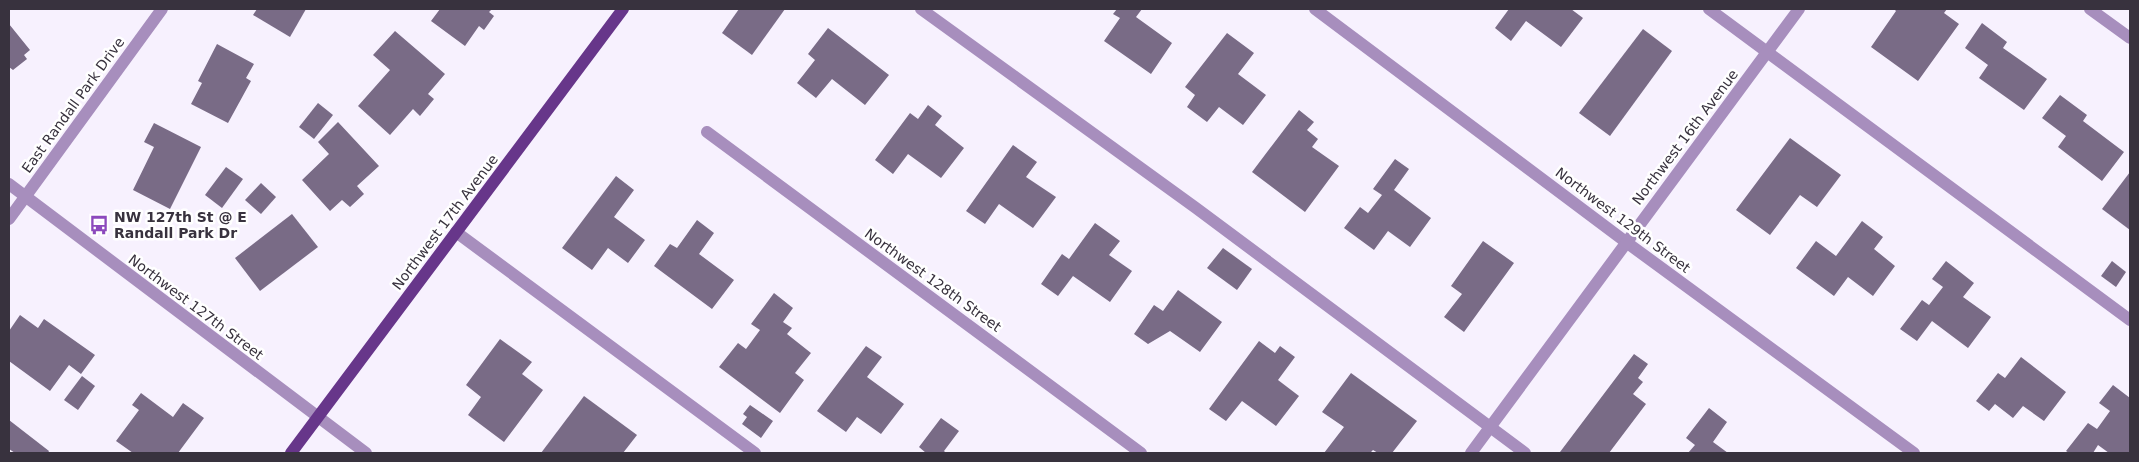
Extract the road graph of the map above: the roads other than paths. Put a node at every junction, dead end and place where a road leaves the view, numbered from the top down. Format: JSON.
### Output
{"nodes":[{"id":1,"x":162,"y":9,"type":"edge"},
{"id":2,"x":624,"y":9,"type":"edge"},
{"id":3,"x":921,"y":9,"type":"edge"},
{"id":4,"x":1315,"y":9,"type":"edge"},
{"id":5,"x":1709,"y":9,"type":"edge"},
{"id":6,"x":1799,"y":9,"type":"edge"},
{"id":7,"x":2090,"y":9,"type":"edge"},
{"id":8,"x":2130,"y":38,"type":"edge"},
{"id":9,"x":1767,"y":52,"type":"junction"},
{"id":10,"x":708,"y":132,"type":"dead end"},
{"id":11,"x":9,"y":184,"type":"edge"},
{"id":12,"x":25,"y":196,"type":"junction"},
{"id":13,"x":9,"y":219,"type":"edge"},
{"id":14,"x":456,"y":232,"type":"junction"},
{"id":15,"x":1626,"y":242,"type":"junction"},
{"id":16,"x":2130,"y":320,"type":"edge"},
{"id":17,"x":317,"y":416,"type":"junction"},
{"id":18,"x":1490,"y":427,"type":"junction"},
{"id":19,"x":291,"y":453,"type":"edge"},
{"id":20,"x":366,"y":453,"type":"edge"},
{"id":21,"x":755,"y":453,"type":"edge"},
{"id":22,"x":1141,"y":453,"type":"edge"},
{"id":23,"x":1471,"y":453,"type":"edge"},
{"id":24,"x":1525,"y":453,"type":"edge"},
{"id":25,"x":1914,"y":453,"type":"edge"}],
"edges":[{"from":1,"to":12,"type":"street","name":"East Randall Park Drive"},
{"from":2,"to":14,"type":"main road","name":"Northwest 17th Avenue"},
{"from":3,"to":18,"type":"street"},
{"from":4,"to":15,"type":"street","name":"Northwest 129th Street"},
{"from":5,"to":9,"type":"street"},
{"from":6,"to":9,"type":"street","name":"Northwest 16th Avenue"},
{"from":7,"to":8,"type":"street"},
{"from":9,"to":15,"type":"street","name":"Northwest 16th Avenue"},
{"from":9,"to":16,"type":"street"},
{"from":10,"to":22,"type":"street","name":"Northwest 128th Street"},
{"from":11,"to":12,"type":"street","name":"Northwest 127th Street"},
{"from":12,"to":13,"type":"street","name":"East Randall Park Drive"},
{"from":12,"to":17,"type":"street","name":"Northwest 127th Street"},
{"from":14,"to":17,"type":"main road","name":"Northwest 17th Avenue"},
{"from":14,"to":21,"type":"street"},
{"from":15,"to":18,"type":"street","name":"Northwest 16th Avenue"},
{"from":15,"to":25,"type":"street","name":"Northwest 129th Street"},
{"from":17,"to":19,"type":"main road","name":"Northwest 17th Avenue"},
{"from":17,"to":20,"type":"street","name":"Northwest 127th Street"},
{"from":18,"to":23,"type":"street","name":"Northwest 16th Avenue"},
{"from":18,"to":24,"type":"street"}]}
